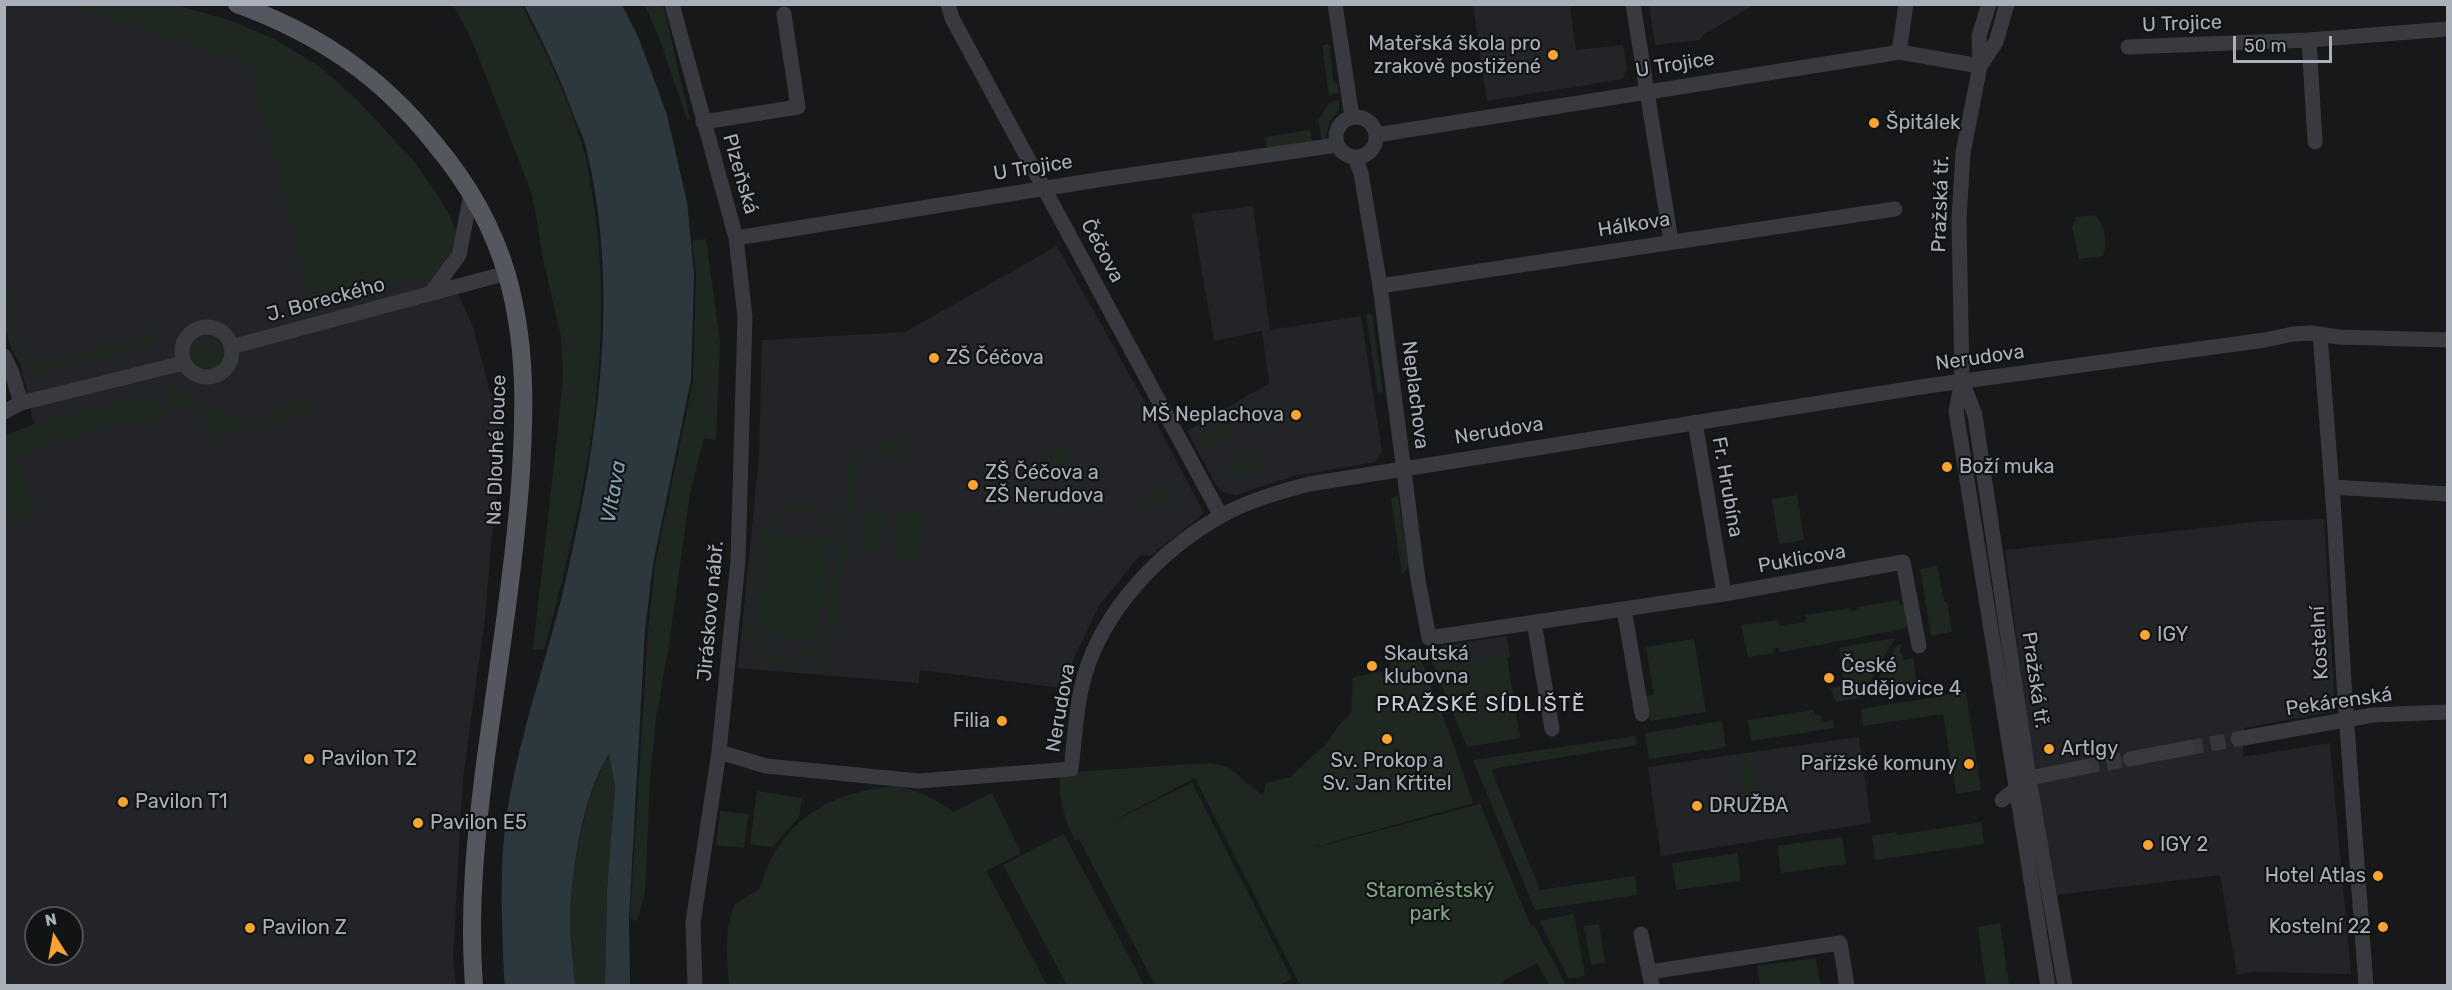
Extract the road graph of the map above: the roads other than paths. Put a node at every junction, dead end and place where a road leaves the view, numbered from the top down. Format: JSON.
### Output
{"nodes":[{"id":1,"x":237,"y":4,"type":"edge"},
{"id":2,"x":672,"y":4,"type":"edge"},
{"id":3,"x":948,"y":4,"type":"edge"},
{"id":4,"x":1335,"y":4,"type":"edge"},
{"id":5,"x":1633,"y":4,"type":"edge"},
{"id":6,"x":1906,"y":4,"type":"edge"},
{"id":7,"x":1989,"y":4,"type":"edge"},
{"id":8,"x":2007,"y":4,"type":"edge"},
{"id":9,"x":784,"y":14,"type":"dead end"},
{"id":10,"x":2448,"y":29,"type":"edge"},
{"id":11,"x":2309,"y":40,"type":"junction"},
{"id":12,"x":2128,"y":48,"type":"dead end"},
{"id":13,"x":1899,"y":52,"type":"junction"},
{"id":14,"x":1980,"y":66,"type":"junction"},
{"id":15,"x":1647,"y":91,"type":"junction"},
{"id":16,"x":1352,"y":117,"type":"junction"},
{"id":17,"x":703,"y":122,"type":"junction"},
{"id":18,"x":1377,"y":135,"type":"junction"},
{"id":19,"x":2315,"y":142,"type":"dead end"},
{"id":20,"x":1337,"y":145,"type":"junction"},
{"id":21,"x":1355,"y":157,"type":"junction"},
{"id":22,"x":1044,"y":188,"type":"junction"},
{"id":23,"x":471,"y":194,"type":"junction"},
{"id":24,"x":1895,"y":208,"type":"dead end"},
{"id":25,"x":736,"y":238,"type":"junction"},
{"id":26,"x":1671,"y":241,"type":"junction"},
{"id":27,"x":507,"y":273,"type":"junction"},
{"id":28,"x":1380,"y":286,"type":"junction"},
{"id":29,"x":431,"y":293,"type":"junction"},
{"id":30,"x":2320,"y":334,"type":"junction"},
{"id":31,"x":2448,"y":340,"type":"edge"},
{"id":32,"x":231,"y":347,"type":"junction"},
{"id":33,"x":4,"y":356,"type":"edge"},
{"id":34,"x":184,"y":363,"type":"junction"},
{"id":35,"x":1962,"y":381,"type":"junction"},
{"id":36,"x":21,"y":403,"type":"junction"},
{"id":37,"x":4,"y":412,"type":"edge"},
{"id":38,"x":1695,"y":422,"type":"junction"},
{"id":39,"x":1403,"y":468,"type":"junction"},
{"id":40,"x":2332,"y":487,"type":"junction"},
{"id":41,"x":2448,"y":494,"type":"edge"},
{"id":42,"x":1221,"y":516,"type":"junction"},
{"id":43,"x":1724,"y":594,"type":"junction"},
{"id":44,"x":1624,"y":609,"type":"junction"},
{"id":45,"x":1534,"y":622,"type":"junction"},
{"id":46,"x":1429,"y":638,"type":"joint"},
{"id":47,"x":1919,"y":646,"type":"dead end"},
{"id":48,"x":2448,"y":712,"type":"edge"},
{"id":49,"x":1642,"y":714,"type":"dead end"},
{"id":50,"x":2346,"y":720,"type":"junction"},
{"id":51,"x":1552,"y":729,"type":"dead end"},
{"id":52,"x":2238,"y":739,"type":"tunnel mouth"},
{"id":53,"x":2188,"y":748,"type":"tunnel mouth"},
{"id":54,"x":718,"y":752,"type":"junction"},
{"id":55,"x":2130,"y":759,"type":"tunnel mouth"},
{"id":56,"x":2084,"y":768,"type":"tunnel mouth"},
{"id":57,"x":2019,"y":783,"type":"junction"},
{"id":58,"x":2002,"y":800,"type":"dead end"},
{"id":59,"x":1641,"y":934,"type":"dead end"},
{"id":60,"x":1651,"y":979,"type":"edge"},
{"id":61,"x":474,"y":986,"type":"edge"},
{"id":62,"x":695,"y":986,"type":"edge"},
{"id":63,"x":1847,"y":986,"type":"edge"},
{"id":64,"x":2048,"y":986,"type":"edge"},
{"id":65,"x":2065,"y":986,"type":"edge"},
{"id":66,"x":2366,"y":986,"type":"edge"}],
"edges":[{"from":1,"to":23,"type":"main road","name":"Na Dlouhé louce"},
{"from":2,"to":17,"type":"street","name":"Plzeňská"},
{"from":3,"to":22,"type":"street","name":"Čéčova"},
{"from":4,"to":16,"type":"street"},
{"from":5,"to":15,"type":"street"},
{"from":6,"to":13,"type":"street"},
{"from":7,"to":14,"type":"street","name":"Pražská tř."},
{"from":8,"to":14,"type":"street","name":"Pražská tř."},
{"from":9,"to":17,"type":"street","name":"Plzeňská"},
{"from":10,"to":11,"type":"street","name":"U Trojice"},
{"from":11,"to":12,"type":"street","name":"U Trojice"},
{"from":11,"to":19,"type":"street"},
{"from":13,"to":14,"type":"street","name":"U Trojice"},
{"from":13,"to":15,"type":"street","name":"U Trojice"},
{"from":14,"to":35,"type":"street","name":"Pražská tř."},
{"from":15,"to":18,"type":"street","name":"U Trojice"},
{"from":15,"to":26,"type":"street"},
{"from":16,"to":18,"type":"street"},
{"from":16,"to":20,"type":"street"},
{"from":17,"to":25,"type":"street","name":"Plzeňská"},
{"from":18,"to":21,"type":"street"},
{"from":20,"to":21,"type":"street"},
{"from":20,"to":22,"type":"street","name":"U Trojice"},
{"from":21,"to":28,"type":"street","name":"Neplachova"},
{"from":22,"to":25,"type":"street","name":"U Trojice"},
{"from":22,"to":42,"type":"street","name":"Čéčova"},
{"from":23,"to":27,"type":"main road","name":"Na Dlouhé louce"},
{"from":23,"to":29,"type":"street"},
{"from":24,"to":26,"type":"street","name":"Hálkova"},
{"from":25,"to":54,"type":"street","name":"Jiráskovo nábř."},
{"from":26,"to":28,"type":"street","name":"Hálkova"},
{"from":27,"to":29,"type":"street","name":"J. Boreckého"},
{"from":27,"to":61,"type":"main road","name":"Na Dlouhé louce"},
{"from":28,"to":39,"type":"street","name":"Neplachova"},
{"from":29,"to":32,"type":"street","name":"J. Boreckého"},
{"from":30,"to":31,"type":"street","name":"Nerudova"},
{"from":30,"to":35,"type":"street","name":"Nerudova"},
{"from":30,"to":40,"type":"street","name":"Kostelní"},
{"from":32,"to":34,"type":"street"},
{"from":32,"to":34,"type":"street"},
{"from":33,"to":36,"type":"street"},
{"from":34,"to":36,"type":"street"},
{"from":35,"to":38,"type":"street","name":"Nerudova"},
{"from":35,"to":57,"type":"street","name":"Pražská tř."},
{"from":36,"to":37,"type":"street"},
{"from":38,"to":39,"type":"street","name":"Nerudova"},
{"from":38,"to":43,"type":"street","name":"Fr. Hrubína"},
{"from":39,"to":42,"type":"street","name":"Nerudova"},
{"from":39,"to":46,"type":"street","name":"Neplachova"},
{"from":40,"to":41,"type":"street"},
{"from":40,"to":50,"type":"street","name":"Kostelní"},
{"from":42,"to":54,"type":"street","name":"Nerudova"},
{"from":43,"to":44,"type":"street","name":"Puklicova"},
{"from":43,"to":47,"type":"street","name":"Puklicova"},
{"from":44,"to":45,"type":"street","name":"Puklicova"},
{"from":44,"to":49,"type":"street"},
{"from":45,"to":46,"type":"street","name":"Puklicova"},
{"from":45,"to":51,"type":"street"},
{"from":48,"to":50,"type":"street","name":"Pekárenská"},
{"from":50,"to":52,"type":"street","name":"Pekárenská"},
{"from":50,"to":66,"type":"street","name":"Kostelní"},
{"from":53,"to":55,"type":"street"},
{"from":54,"to":62,"type":"street","name":"Jiráskovo nábř."},
{"from":56,"to":57,"type":"street"},
{"from":57,"to":58,"type":"street"},
{"from":57,"to":64,"type":"street","name":"Pražská tř."},
{"from":57,"to":65,"type":"street","name":"Pražská tř."},
{"from":59,"to":60,"type":"street"},
{"from":60,"to":63,"type":"street"}]}
